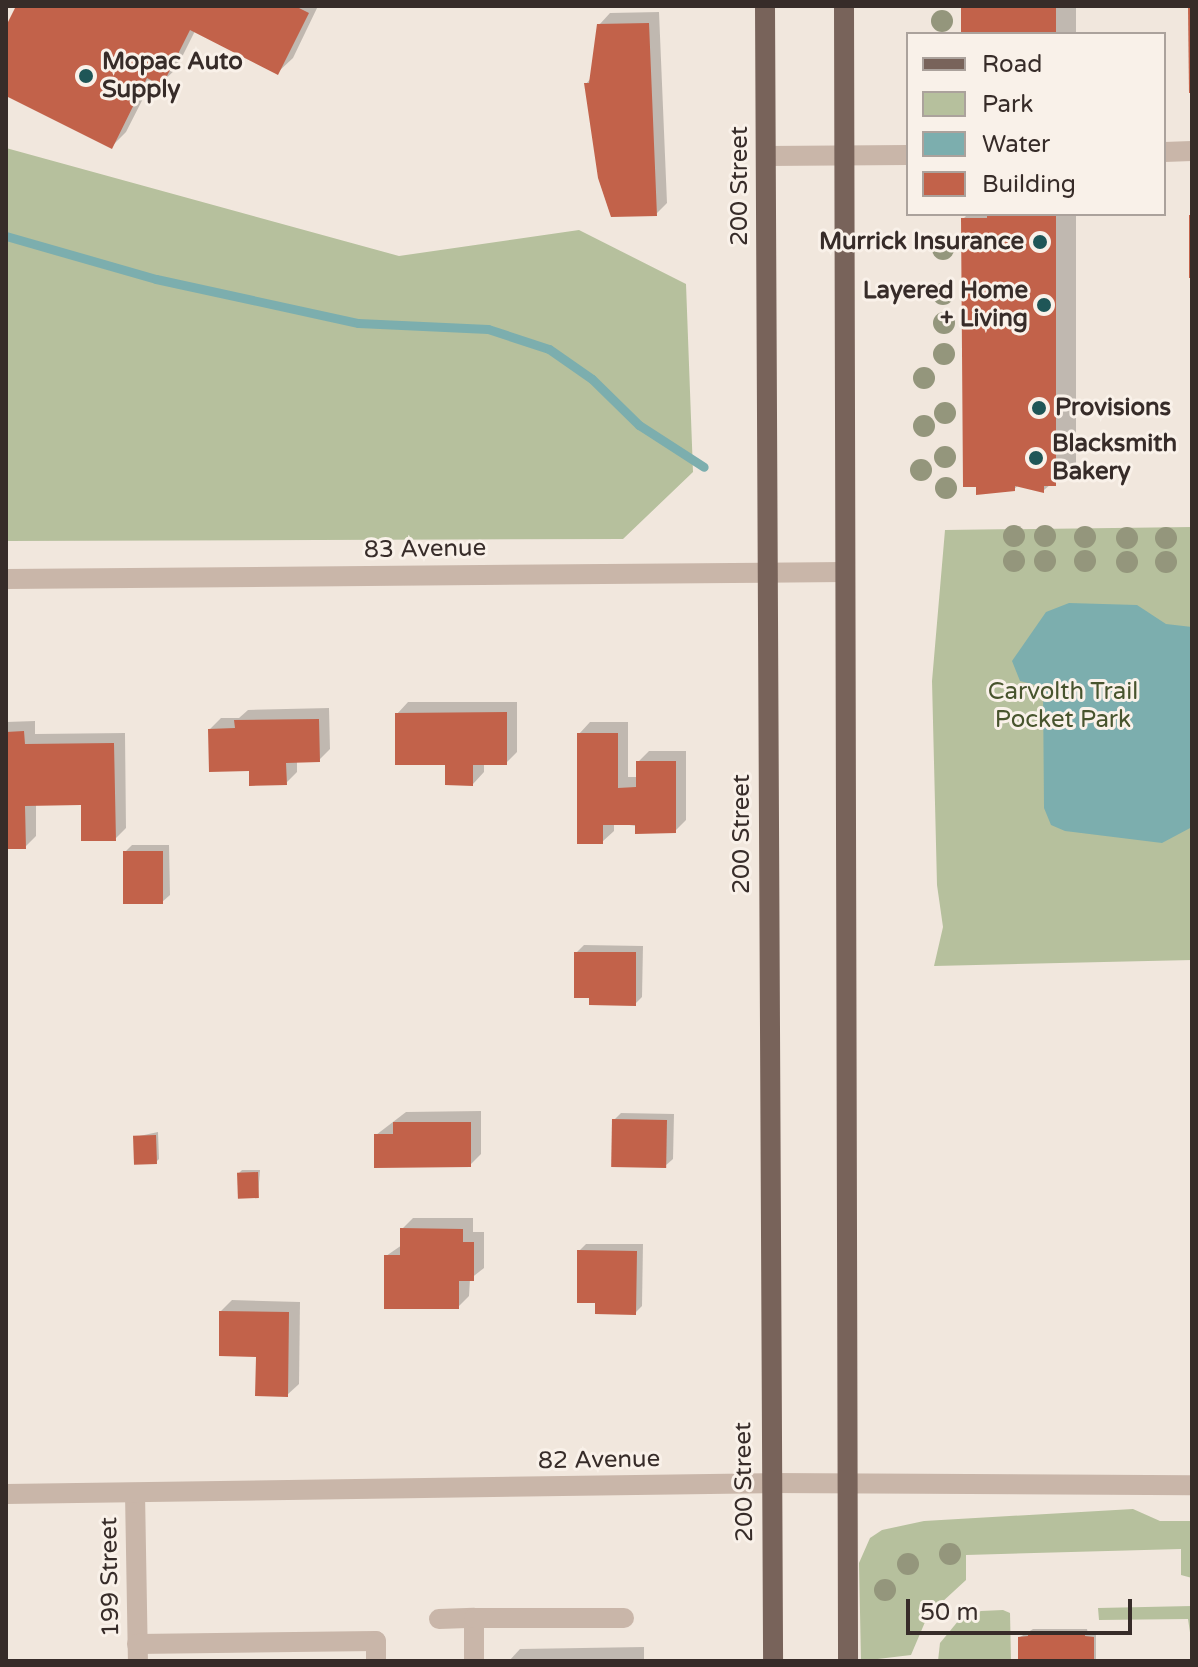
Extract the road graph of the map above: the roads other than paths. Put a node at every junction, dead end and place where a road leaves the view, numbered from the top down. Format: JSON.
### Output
{"nodes":[{"id":1,"x":765,"y":6,"type":"edge"},
{"id":2,"x":844,"y":6,"type":"edge"},
{"id":3,"x":1192,"y":151,"type":"edge"},
{"id":4,"x":1166,"y":152,"type":"edge"},
{"id":5,"x":906,"y":155,"type":"edge"},
{"id":6,"x":766,"y":156,"type":"junction"},
{"id":7,"x":845,"y":157,"type":"junction"},
{"id":8,"x":767,"y":571,"type":"junction"},
{"id":9,"x":845,"y":572,"type":"junction"},
{"id":10,"x":6,"y":579,"type":"edge"},
{"id":11,"x":770,"y":1483,"type":"junction"},
{"id":12,"x":847,"y":1484,"type":"junction"},
{"id":13,"x":1192,"y":1485,"type":"edge"},
{"id":14,"x":135,"y":1493,"type":"junction"},
{"id":15,"x":6,"y":1494,"type":"edge"},
{"id":16,"x":474,"y":1618,"type":"junction"},
{"id":17,"x":624,"y":1618,"type":"dead end"},
{"id":18,"x":439,"y":1619,"type":"dead end"},
{"id":19,"x":138,"y":1652,"type":"edge"},
{"id":20,"x":376,"y":1661,"type":"edge"},
{"id":21,"x":474,"y":1661,"type":"edge"},
{"id":22,"x":773,"y":1661,"type":"edge"},
{"id":23,"x":848,"y":1661,"type":"edge"}],
"edges":[{"from":1,"to":6,"type":"main road","name":"200 Street"},
{"from":2,"to":7,"type":"main road"},
{"from":3,"to":4,"type":"street"},
{"from":5,"to":7,"type":"street"},
{"from":6,"to":7,"type":"street"},
{"from":6,"to":8,"type":"main road","name":"200 Street"},
{"from":7,"to":9,"type":"main road"},
{"from":8,"to":9,"type":"street","name":"83 Avenue"},
{"from":8,"to":10,"type":"street","name":"83 Avenue"},
{"from":8,"to":11,"type":"main road","name":"200 Street"},
{"from":9,"to":12,"type":"main road"},
{"from":11,"to":12,"type":"street","name":"82 Avenue"},
{"from":11,"to":14,"type":"street","name":"82 Avenue"},
{"from":11,"to":22,"type":"main road","name":"200 Street"},
{"from":12,"to":13,"type":"street","name":"82 Avenue"},
{"from":12,"to":23,"type":"main road"},
{"from":14,"to":15,"type":"street","name":"82 Avenue"},
{"from":14,"to":19,"type":"street","name":"199 Street"},
{"from":16,"to":17,"type":"street"},
{"from":16,"to":18,"type":"street"},
{"from":16,"to":21,"type":"street"},
{"from":19,"to":20,"type":"street"}]}
